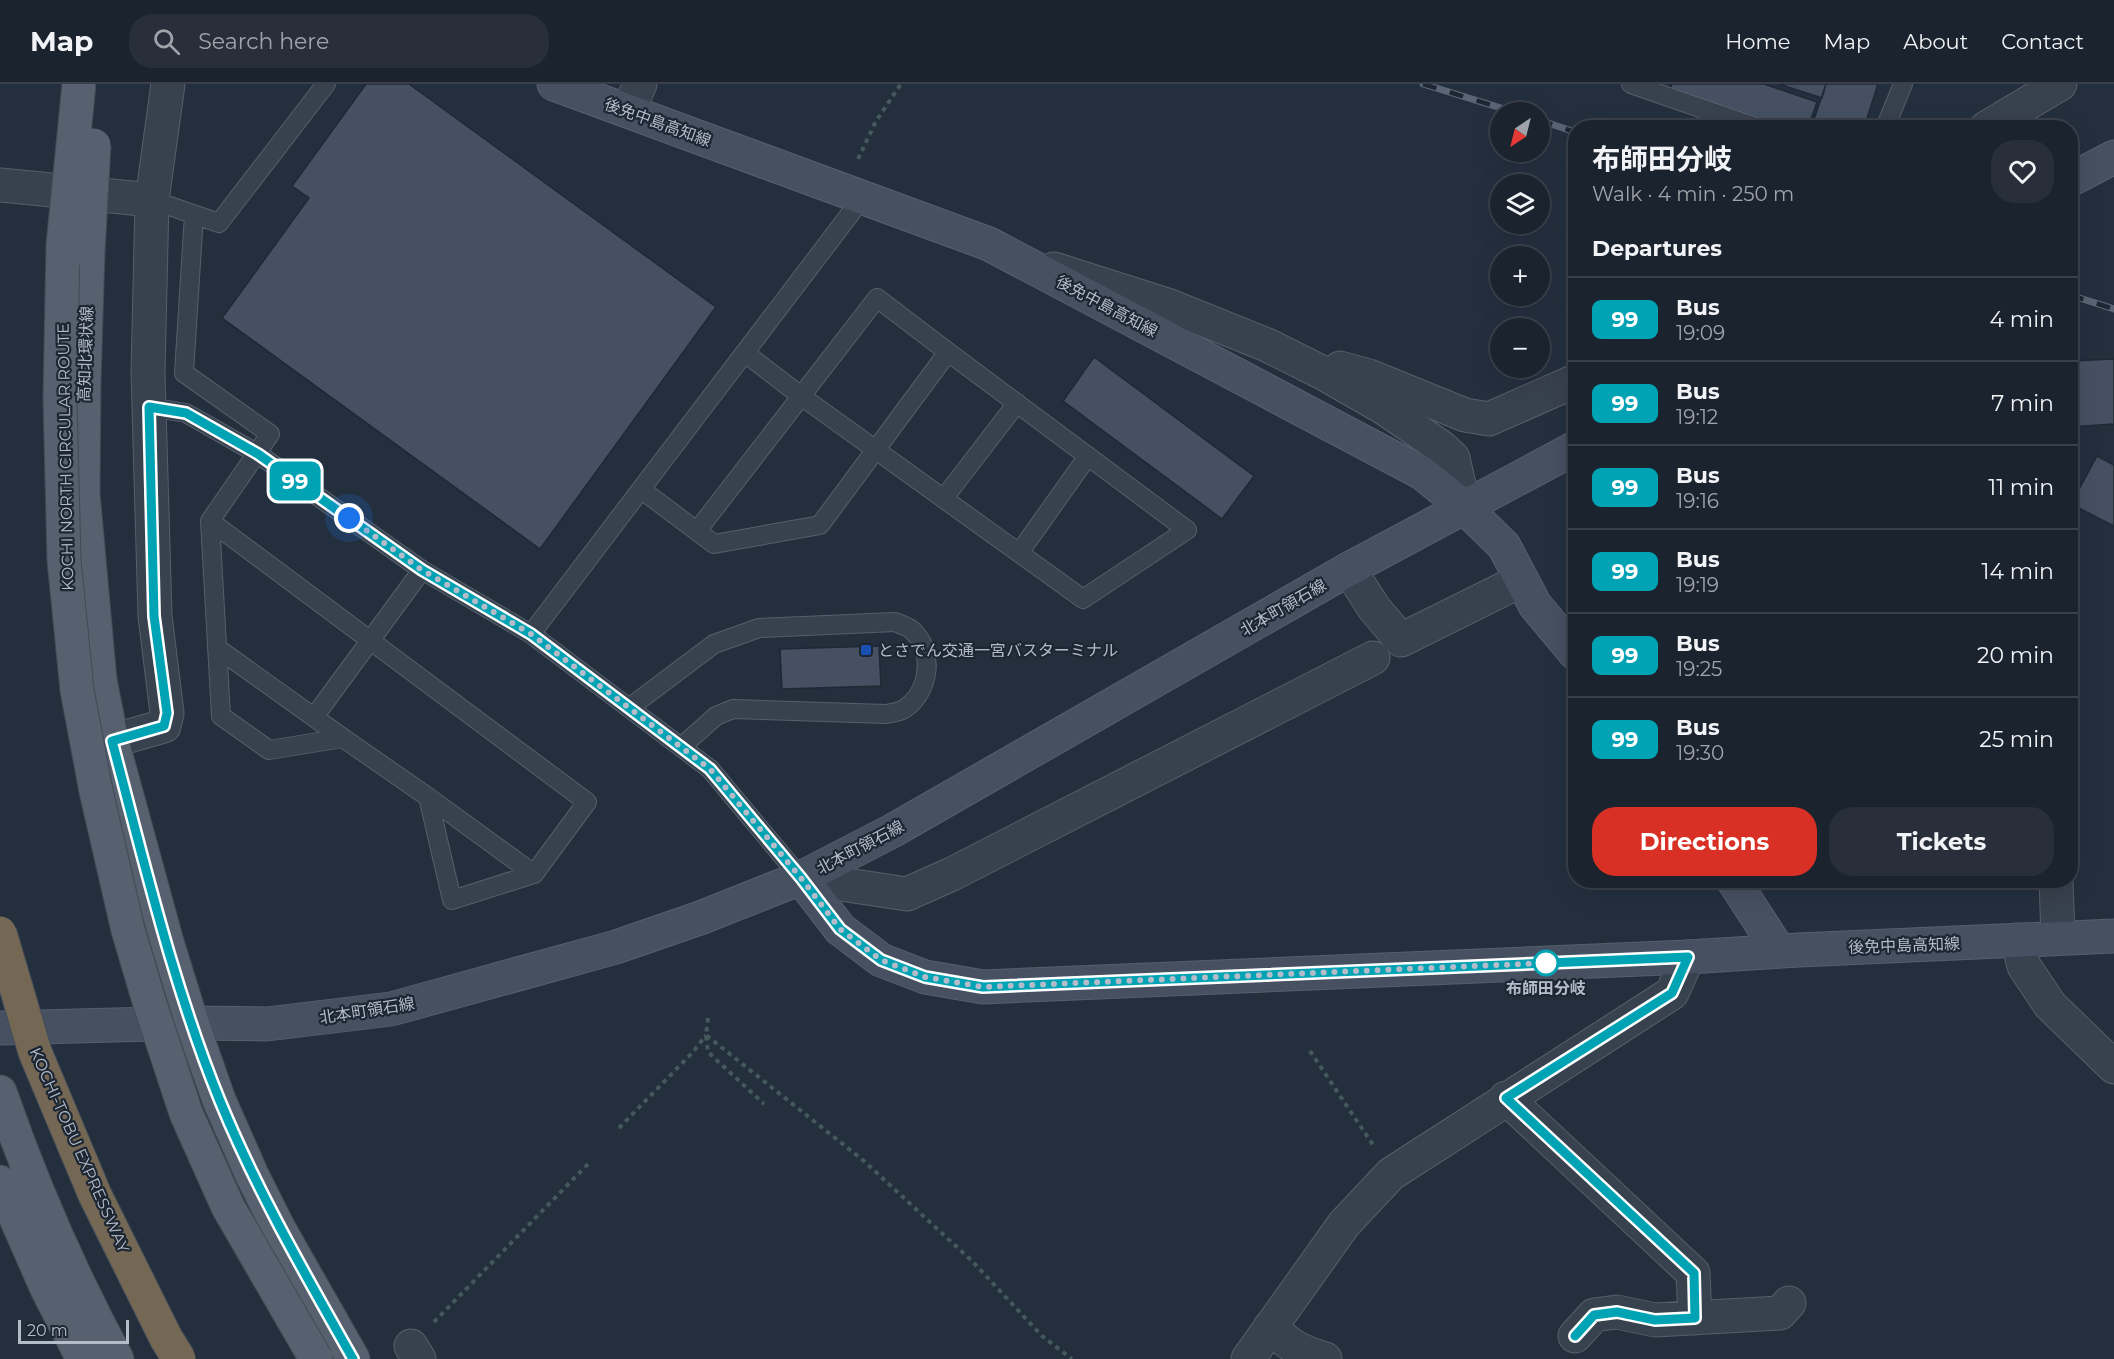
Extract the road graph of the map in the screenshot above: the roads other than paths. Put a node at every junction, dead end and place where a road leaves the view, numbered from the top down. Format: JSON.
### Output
{"nodes":[{"id":1,"x":79,"y":84,"type":"edge"},
{"id":2,"x":101,"y":84,"type":"edge"},
{"id":3,"x":168,"y":84,"type":"edge"},
{"id":4,"x":326,"y":84,"type":"edge"},
{"id":5,"x":554,"y":84,"type":"edge"},
{"id":6,"x":1631,"y":84,"type":"edge"},
{"id":7,"x":1903,"y":84,"type":"edge"},
{"id":8,"x":2060,"y":84,"type":"edge"},
{"id":9,"x":634,"y":98,"type":"edge"},
{"id":10,"x":1735,"y":120,"type":"edge"},
{"id":11,"x":1888,"y":120,"type":"edge"},
{"id":12,"x":1999,"y":120,"type":"edge"},
{"id":13,"x":0,"y":185,"type":"edge"},
{"id":14,"x":853,"y":194,"type":"junction"},
{"id":15,"x":152,"y":200,"type":"junction"},
{"id":16,"x":194,"y":215,"type":"junction"},
{"id":17,"x":1013,"y":256,"type":"junction"},
{"id":18,"x":948,"y":352,"type":"junction"},
{"id":19,"x":1280,"y":352,"type":"junction"},
{"id":20,"x":745,"y":353,"type":"junction"},
{"id":21,"x":1568,"y":384,"type":"edge"},
{"id":22,"x":801,"y":396,"type":"junction"},
{"id":23,"x":1017,"y":403,"type":"junction"},
{"id":24,"x":149,"y":407,"type":"junction"},
{"id":25,"x":876,"y":449,"type":"junction"},
{"id":26,"x":1568,"y":452,"type":"edge"},
{"id":27,"x":258,"y":454,"type":"junction"},
{"id":28,"x":1088,"y":456,"type":"junction"},
{"id":29,"x":642,"y":490,"type":"junction"},
{"id":30,"x":944,"y":498,"type":"junction"},
{"id":31,"x":1464,"y":507,"type":"junction"},
{"id":32,"x":210,"y":521,"type":"junction"},
{"id":33,"x":697,"y":531,"type":"junction"},
{"id":34,"x":1019,"y":553,"type":"junction"},
{"id":35,"x":1349,"y":569,"type":"junction"},
{"id":36,"x":422,"y":570,"type":"junction"},
{"id":37,"x":1522,"y":580,"type":"junction"},
{"id":38,"x":531,"y":634,"type":"junction"},
{"id":39,"x":1568,"y":635,"type":"edge"},
{"id":40,"x":369,"y":640,"type":"junction"},
{"id":41,"x":217,"y":648,"type":"junction"},
{"id":42,"x":1373,"y":658,"type":"dead end"},
{"id":43,"x":629,"y":708,"type":"junction"},
{"id":44,"x":314,"y":717,"type":"junction"},
{"id":45,"x":343,"y":738,"type":"junction"},
{"id":46,"x":112,"y":741,"type":"junction"},
{"id":47,"x":681,"y":747,"type":"junction"},
{"id":48,"x":428,"y":797,"type":"junction"},
{"id":49,"x":534,"y":874,"type":"junction"},
{"id":50,"x":801,"y":878,"type":"junction"},
{"id":51,"x":1738,"y":888,"type":"edge"},
{"id":52,"x":2056,"y":888,"type":"edge"},
{"id":53,"x":0,"y":933,"type":"edge"},
{"id":54,"x":2114,"y":936,"type":"edge"},
{"id":55,"x":2058,"y":938,"type":"junction"},
{"id":56,"x":2017,"y":940,"type":"junction"},
{"id":57,"x":1779,"y":951,"type":"junction"},
{"id":58,"x":1688,"y":957,"type":"junction"},
{"id":59,"x":192,"y":1023,"type":"junction"},
{"id":60,"x":0,"y":1028,"type":"edge"},
{"id":61,"x":2114,"y":1067,"type":"edge"},
{"id":62,"x":0,"y":1092,"type":"edge"},
{"id":63,"x":1506,"y":1098,"type":"junction"},
{"id":64,"x":0,"y":1182,"type":"edge"},
{"id":65,"x":1789,"y":1303,"type":"dead end"},
{"id":66,"x":1695,"y":1318,"type":"junction"},
{"id":67,"x":1270,"y":1327,"type":"junction"},
{"id":68,"x":1575,"y":1336,"type":"dead end"},
{"id":69,"x":83,"y":1359,"type":"edge"},
{"id":70,"x":117,"y":1359,"type":"edge"},
{"id":71,"x":179,"y":1359,"type":"edge"},
{"id":72,"x":315,"y":1359,"type":"edge"},
{"id":73,"x":353,"y":1359,"type":"edge"},
{"id":74,"x":1248,"y":1359,"type":"edge"},
{"id":75,"x":1325,"y":1359,"type":"edge"}],
"edges":[{"from":1,"to":72,"type":"main road","name":"KOCHI NORTH CIRCULAR ROUTE","bridge":true},
{"from":2,"to":46,"type":"main road","name":"高知北環状線","bridge":true},
{"from":3,"to":15,"type":"street"},
{"from":4,"to":16,"type":"lane"},
{"from":5,"to":9,"type":"main road","name":"後免中島高知線"},
{"from":6,"to":10,"type":"lane"},
{"from":7,"to":11,"type":"lane"},
{"from":8,"to":12,"type":"street"},
{"from":9,"to":14,"type":"main road","name":"後免中島高知線"},
{"from":13,"to":15,"type":"street"},
{"from":14,"to":17,"type":"main road","name":"後免中島高知線"},
{"from":14,"to":20,"type":"lane"},
{"from":15,"to":16,"type":"lane"},
{"from":15,"to":24,"type":"street"},
{"from":16,"to":27,"type":"lane"},
{"from":17,"to":19,"type":"street"},
{"from":17,"to":31,"type":"main road","name":"後免中島高知線"},
{"from":18,"to":22,"type":"lane"},
{"from":18,"to":23,"type":"lane"},
{"from":18,"to":25,"type":"lane"},
{"from":19,"to":21,"type":"street"},
{"from":19,"to":31,"type":"street"},
{"from":20,"to":22,"type":"lane"},
{"from":20,"to":29,"type":"lane"},
{"from":22,"to":25,"type":"lane"},
{"from":22,"to":33,"type":"lane"},
{"from":23,"to":28,"type":"lane"},
{"from":23,"to":30,"type":"lane"},
{"from":24,"to":27,"type":"lane"},
{"from":24,"to":46,"type":"street"},
{"from":25,"to":30,"type":"lane"},
{"from":25,"to":33,"type":"lane"},
{"from":26,"to":31,"type":"main road","name":"北本町領石線"},
{"from":27,"to":32,"type":"lane"},
{"from":27,"to":36,"type":"lane"},
{"from":28,"to":34,"type":"lane"},
{"from":28,"to":34,"type":"lane"},
{"from":29,"to":33,"type":"lane"},
{"from":29,"to":38,"type":"lane"},
{"from":30,"to":34,"type":"lane"},
{"from":31,"to":35,"type":"main road","name":"北本町領石線"},
{"from":31,"to":37,"type":"main road","name":"後免中島高知線"},
{"from":32,"to":40,"type":"lane"},
{"from":32,"to":41,"type":"lane"},
{"from":35,"to":37,"type":"street"},
{"from":35,"to":50,"type":"main road","name":"北本町領石線"},
{"from":36,"to":38,"type":"lane"},
{"from":36,"to":40,"type":"lane"},
{"from":37,"to":39,"type":"main road","name":"後免中島高知線"},
{"from":38,"to":43,"type":"lane"},
{"from":40,"to":44,"type":"lane"},
{"from":40,"to":49,"type":"lane"},
{"from":41,"to":44,"type":"lane"},
{"from":41,"to":45,"type":"lane"},
{"from":42,"to":50,"type":"street"},
{"from":43,"to":47,"type":"lane"},
{"from":43,"to":47,"type":"lane"},
{"from":44,"to":45,"type":"lane"},
{"from":45,"to":48,"type":"lane"},
{"from":46,"to":59,"type":"main road","name":"高知北環状線"},
{"from":47,"to":50,"type":"lane"},
{"from":48,"to":49,"type":"lane"},
{"from":48,"to":49,"type":"lane"},
{"from":50,"to":58,"type":"main road","name":"後免中島高知線"},
{"from":50,"to":59,"type":"main road","name":"北本町領石線"},
{"from":51,"to":57,"type":"main road"},
{"from":52,"to":55,"type":"street"},
{"from":53,"to":71,"type":"highway","name":"KOCHI-TOBU EXPRESSWAY","bridge":true},
{"from":54,"to":55,"type":"main road","name":"後免中島高知線"},
{"from":55,"to":56,"type":"main road","name":"後免中島高知線"},
{"from":56,"to":57,"type":"main road","name":"後免中島高知線"},
{"from":56,"to":61,"type":"street"},
{"from":57,"to":58,"type":"main road","name":"後免中島高知線"},
{"from":58,"to":63,"type":"street"},
{"from":59,"to":60,"type":"main road","name":"北本町領石線"},
{"from":59,"to":73,"type":"main road","name":"高知北環状線"},
{"from":62,"to":70,"type":"main road"},
{"from":63,"to":66,"type":"street"},
{"from":63,"to":67,"type":"street"},
{"from":64,"to":69,"type":"main road"},
{"from":65,"to":66,"type":"street"},
{"from":66,"to":68,"type":"street"},
{"from":67,"to":74,"type":"street"},
{"from":67,"to":75,"type":"street"}]}
